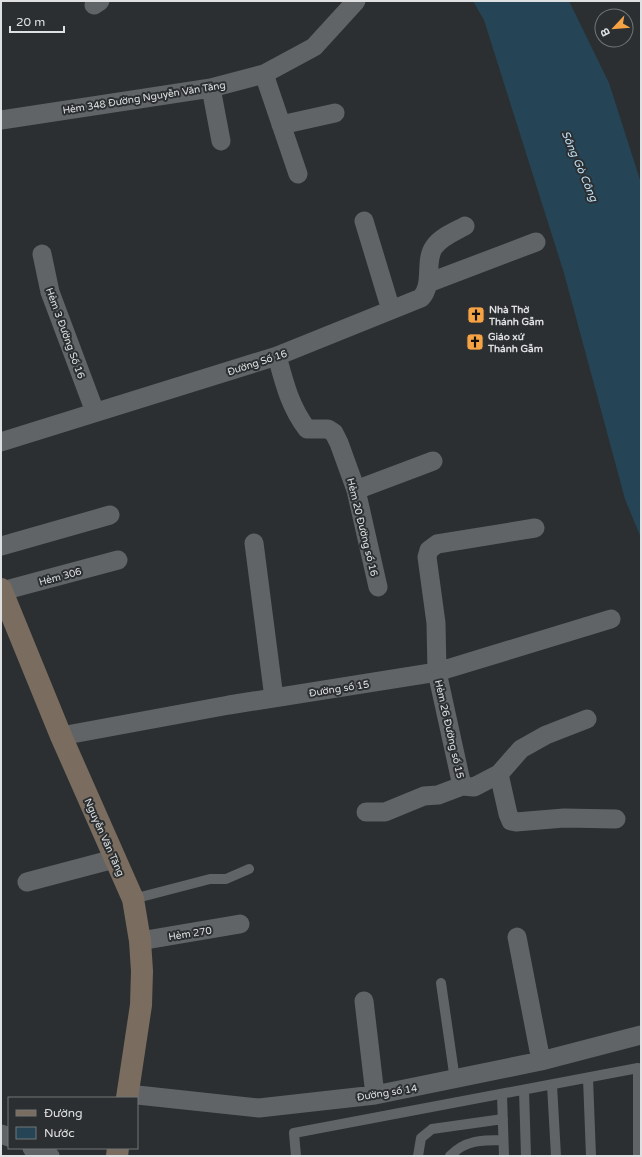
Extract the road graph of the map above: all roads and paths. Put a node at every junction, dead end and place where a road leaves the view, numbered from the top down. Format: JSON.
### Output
{"nodes":[{"id":1,"x":356,"y":1,"type":"edge"},
{"id":2,"x":264,"y":74,"type":"junction"},
{"id":3,"x":211,"y":88,"type":"junction"},
{"id":4,"x":335,"y":113,"type":"dead end"},
{"id":5,"x":1,"y":120,"type":"edge"},
{"id":6,"x":281,"y":125,"type":"junction"},
{"id":7,"x":221,"y":140,"type":"dead end"},
{"id":8,"x":298,"y":174,"type":"dead end"},
{"id":9,"x":364,"y":220,"type":"dead end"},
{"id":10,"x":465,"y":226,"type":"dead end"},
{"id":11,"x":536,"y":242,"type":"dead end"},
{"id":12,"x":42,"y":254,"type":"dead end"},
{"id":13,"x":428,"y":283,"type":"junction"},
{"id":14,"x":391,"y":310,"type":"junction"},
{"id":15,"x":278,"y":356,"type":"junction"},
{"id":16,"x":95,"y":412,"type":"junction"},
{"id":17,"x":1,"y":442,"type":"edge"},
{"id":18,"x":433,"y":461,"type":"dead end"},
{"id":19,"x":356,"y":490,"type":"junction"},
{"id":20,"x":110,"y":515,"type":"dead end"},
{"id":21,"x":535,"y":528,"type":"dead end"},
{"id":22,"x":254,"y":544,"type":"dead end"},
{"id":23,"x":1,"y":546,"type":"edge"},
{"id":24,"x":118,"y":560,"type":"dead end"},
{"id":25,"x":378,"y":587,"type":"dead end"},
{"id":26,"x":2,"y":590,"type":"edge"},
{"id":27,"x":611,"y":619,"type":"dead end"},
{"id":28,"x":437,"y":672,"type":"junction"},
{"id":29,"x":274,"y":698,"type":"junction"},
{"id":30,"x":587,"y":719,"type":"dead end"},
{"id":31,"x":61,"y":736,"type":"junction"},
{"id":32,"x":499,"y":774,"type":"junction"},
{"id":33,"x":462,"y":786,"type":"junction"},
{"id":34,"x":366,"y":812,"type":"dead end"},
{"id":35,"x":616,"y":819,"type":"dead end"},
{"id":36,"x":114,"y":859,"type":"junction"},
{"id":37,"x":249,"y":869,"type":"dead end"},
{"id":38,"x":27,"y":882,"type":"dead end"},
{"id":39,"x":133,"y":900,"type":"junction"},
{"id":40,"x":240,"y":924,"type":"dead end"},
{"id":41,"x":517,"y":937,"type":"dead end"},
{"id":42,"x":140,"y":941,"type":"junction"},
{"id":43,"x":441,"y":983,"type":"dead end"},
{"id":44,"x":364,"y":1001,"type":"dead end"},
{"id":45,"x":641,"y":1034,"type":"edge"},
{"id":46,"x":541,"y":1061,"type":"junction"},
{"id":47,"x":588,"y":1078,"type":"junction"},
{"id":48,"x":455,"y":1080,"type":"junction"},
{"id":49,"x":552,"y":1085,"type":"junction"},
{"id":50,"x":524,"y":1090,"type":"junction"},
{"id":51,"x":375,"y":1095,"type":"junction"},
{"id":52,"x":502,"y":1095,"type":"junction"},
{"id":53,"x":127,"y":1096,"type":"edge"},
{"id":54,"x":138,"y":1097,"type":"edge"},
{"id":55,"x":138,"y":1097,"type":"edge"},
{"id":56,"x":503,"y":1120,"type":"junction"},
{"id":57,"x":503,"y":1140,"type":"junction"},
{"id":58,"x":34,"y":1149,"type":"edge"},
{"id":59,"x":50,"y":1156,"type":"edge"},
{"id":60,"x":296,"y":1156,"type":"edge"},
{"id":61,"x":418,"y":1156,"type":"edge"},
{"id":62,"x":450,"y":1156,"type":"edge"},
{"id":63,"x":504,"y":1156,"type":"edge"},
{"id":64,"x":526,"y":1156,"type":"edge"},
{"id":65,"x":556,"y":1156,"type":"edge"},
{"id":66,"x":591,"y":1156,"type":"edge"},
{"id":67,"x":638,"y":1156,"type":"edge"}],
"edges":[{"from":1,"to":2,"type":"street","name":"Hẻm 348 Đường Nguyễn Văn Tăng"},
{"from":2,"to":3,"type":"street","name":"Hẻm 348 Đường Nguyễn Văn Tăng"},
{"from":2,"to":6,"type":"street"},
{"from":3,"to":5,"type":"street","name":"Hẻm 348 Đường Nguyễn Văn Tăng"},
{"from":3,"to":7,"type":"street"},
{"from":4,"to":6,"type":"street"},
{"from":6,"to":8,"type":"street"},
{"from":9,"to":14,"type":"street"},
{"from":10,"to":13,"type":"street","name":"Đường Số 16"},
{"from":11,"to":13,"type":"street"},
{"from":12,"to":16,"type":"street","name":"Hẻm 3 Đường Số 16"},
{"from":13,"to":14,"type":"street","name":"Đường Số 16"},
{"from":14,"to":15,"type":"street","name":"Đường Số 16"},
{"from":15,"to":16,"type":"street","name":"Đường Số 16"},
{"from":15,"to":19,"type":"street","name":"Hẻm 20 Đường số 16"},
{"from":16,"to":17,"type":"street","name":"Đường Số 16"},
{"from":18,"to":19,"type":"street"},
{"from":19,"to":25,"type":"street","name":"Hẻm 20 Đường số 16"},
{"from":20,"to":23,"type":"street"},
{"from":21,"to":28,"type":"street","name":"Hẻm 26 Đường số 15"},
{"from":22,"to":29,"type":"street"},
{"from":24,"to":26,"type":"street","name":"Hẻm 306"},
{"from":26,"to":31,"type":"main road","name":"Nguyễn Văn Tăng"},
{"from":27,"to":28,"type":"street","name":"Đường số 15"},
{"from":28,"to":29,"type":"street","name":"Đường số 15"},
{"from":28,"to":33,"type":"street","name":"Hẻm 26 Đường số 15"},
{"from":29,"to":31,"type":"street","name":"Đường số 15"},
{"from":30,"to":32,"type":"street","name":"Hẻm 26 Đường số 15"},
{"from":31,"to":36,"type":"main road","name":"Nguyễn Văn Tăng"},
{"from":32,"to":33,"type":"street","name":"Hẻm 26 Đường số 15"},
{"from":32,"to":35,"type":"street"},
{"from":33,"to":34,"type":"street"},
{"from":36,"to":38,"type":"street"},
{"from":36,"to":39,"type":"main road","name":"Nguyễn Văn Tăng"},
{"from":37,"to":39,"type":"lane"},
{"from":39,"to":42,"type":"main road","name":"Nguyễn Văn Tăng"},
{"from":40,"to":42,"type":"street","name":"Hẻm 270"},
{"from":41,"to":46,"type":"street"},
{"from":42,"to":53,"type":"main road","name":"Nguyễn Văn Tăng"},
{"from":43,"to":48,"type":"lane"},
{"from":44,"to":51,"type":"street"},
{"from":45,"to":46,"type":"street","name":"Đường số 14"},
{"from":46,"to":48,"type":"street","name":"Đường số 14"},
{"from":47,"to":49,"type":"lane"},
{"from":47,"to":66,"type":"lane"},
{"from":47,"to":67,"type":"lane"},
{"from":48,"to":51,"type":"street","name":"Đường số 14"},
{"from":49,"to":50,"type":"lane"},
{"from":49,"to":65,"type":"lane"},
{"from":50,"to":52,"type":"lane"},
{"from":50,"to":64,"type":"lane"},
{"from":51,"to":55,"type":"street","name":"Đường số 14"},
{"from":52,"to":56,"type":"lane"},
{"from":52,"to":60,"type":"lane"},
{"from":53,"to":54,"type":"street","name":"Đường số 14"},
{"from":56,"to":57,"type":"lane"},
{"from":56,"to":61,"type":"lane"},
{"from":57,"to":62,"type":"lane"},
{"from":57,"to":63,"type":"lane"},
{"from":58,"to":59,"type":"street"}]}
